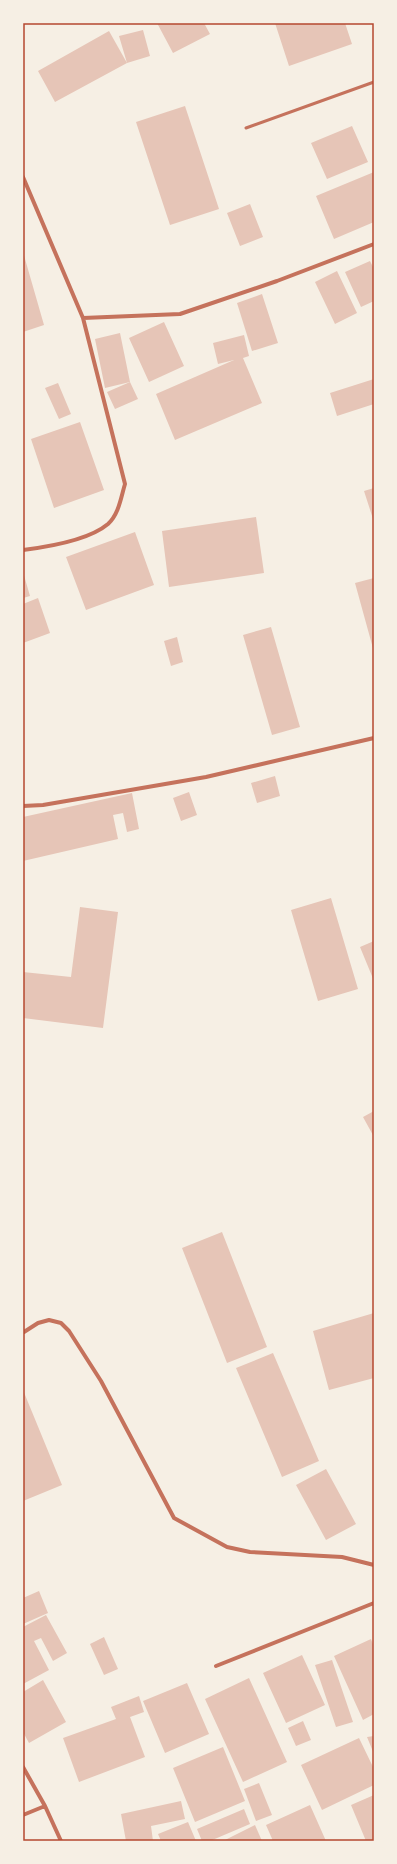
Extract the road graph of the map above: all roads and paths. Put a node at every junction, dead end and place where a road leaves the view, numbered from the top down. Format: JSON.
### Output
{"nodes":[{"id":1,"x":374,"y":82,"type":"edge"},
{"id":2,"x":246,"y":128,"type":"dead end"},
{"id":3,"x":23,"y":177,"type":"edge"},
{"id":4,"x":374,"y":244,"type":"edge"},
{"id":5,"x":83,"y":318,"type":"junction"},
{"id":6,"x":23,"y":550,"type":"edge"},
{"id":7,"x":374,"y":738,"type":"edge"},
{"id":8,"x":23,"y":806,"type":"edge"},
{"id":9,"x":24,"y":1332,"type":"edge"},
{"id":10,"x":374,"y":1565,"type":"edge"},
{"id":11,"x":374,"y":1602,"type":"edge"},
{"id":12,"x":216,"y":1666,"type":"dead end"},
{"id":13,"x":23,"y":1767,"type":"edge"},
{"id":14,"x":46,"y":1806,"type":"junction"},
{"id":15,"x":23,"y":1814,"type":"edge"},
{"id":16,"x":61,"y":1841,"type":"edge"}],
"edges":[{"from":1,"to":2,"type":"lane"},
{"from":3,"to":5,"type":"street"},
{"from":4,"to":5,"type":"street"},
{"from":5,"to":6,"type":"street"},
{"from":7,"to":8,"type":"street"},
{"from":9,"to":10,"type":"street"},
{"from":11,"to":12,"type":"street"},
{"from":13,"to":14,"type":"street"},
{"from":14,"to":15,"type":"street"},
{"from":14,"to":16,"type":"street"}]}
